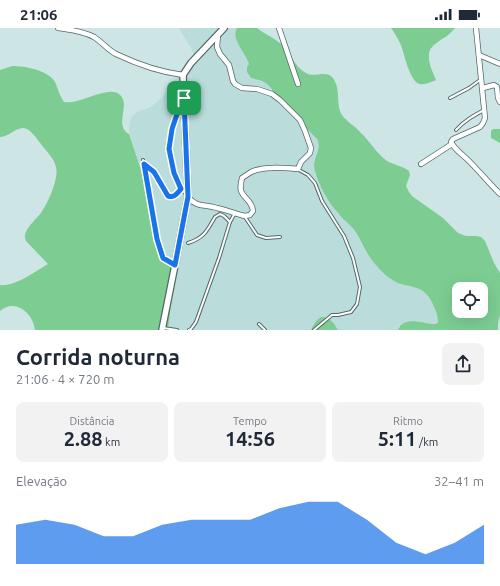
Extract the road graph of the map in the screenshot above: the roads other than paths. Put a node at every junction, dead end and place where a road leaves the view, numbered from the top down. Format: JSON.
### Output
{"nodes":[{"id":1,"x":58,"y":28,"type":"edge"},
{"id":2,"x":224,"y":28,"type":"edge"},
{"id":3,"x":279,"y":28,"type":"edge"},
{"id":4,"x":476,"y":28,"type":"edge"},
{"id":5,"x":218,"y":34,"type":"junction"},
{"id":6,"x":479,"y":55,"type":"junction"},
{"id":7,"x":500,"y":64,"type":"edge"},
{"id":8,"x":183,"y":75,"type":"junction"},
{"id":9,"x":481,"y":79,"type":"junction"},
{"id":10,"x":298,"y":84,"type":"dead end"},
{"id":11,"x":483,"y":88,"type":"junction"},
{"id":12,"x":184,"y":98,"type":"junction"},
{"id":13,"x":450,"y":98,"type":"dead end"},
{"id":14,"x":500,"y":102,"type":"edge"},
{"id":15,"x":485,"y":110,"type":"junction"},
{"id":16,"x":456,"y":130,"type":"dead end"},
{"id":17,"x":452,"y":144,"type":"junction"},
{"id":18,"x":143,"y":160,"type":"dead end"},
{"id":19,"x":144,"y":164,"type":"junction"},
{"id":20,"x":421,"y":164,"type":"dead end"},
{"id":21,"x":298,"y":169,"type":"junction"},
{"id":22,"x":181,"y":189,"type":"junction"},
{"id":23,"x":500,"y":194,"type":"edge"},
{"id":24,"x":188,"y":197,"type":"junction"},
{"id":25,"x":235,"y":213,"type":"junction"},
{"id":26,"x":245,"y":216,"type":"junction"},
{"id":27,"x":230,"y":222,"type":"junction"},
{"id":28,"x":280,"y":237,"type":"dead end"},
{"id":29,"x":188,"y":243,"type":"dead end"},
{"id":30,"x":175,"y":265,"type":"junction"},
{"id":31,"x":259,"y":324,"type":"dead end"},
{"id":32,"x":162,"y":329,"type":"edge"},
{"id":33,"x":176,"y":330,"type":"edge"},
{"id":34,"x":189,"y":330,"type":"edge"},
{"id":35,"x":265,"y":330,"type":"edge"},
{"id":36,"x":314,"y":330,"type":"edge"}],
"edges":[{"from":1,"to":8,"type":"street"},
{"from":2,"to":5,"type":"street"},
{"from":3,"to":10,"type":"street"},
{"from":4,"to":6,"type":"street"},
{"from":5,"to":8,"type":"street"},
{"from":5,"to":21,"type":"street"},
{"from":6,"to":7,"type":"street"},
{"from":6,"to":9,"type":"street"},
{"from":8,"to":12,"type":"street"},
{"from":9,"to":11,"type":"street"},
{"from":9,"to":13,"type":"lane"},
{"from":11,"to":14,"type":"street"},
{"from":11,"to":15,"type":"street"},
{"from":12,"to":22,"type":"lane"},
{"from":12,"to":24,"type":"street"},
{"from":15,"to":16,"type":"lane"},
{"from":15,"to":17,"type":"street"},
{"from":17,"to":20,"type":"street"},
{"from":17,"to":23,"type":"street"},
{"from":18,"to":19,"type":"lane"},
{"from":19,"to":22,"type":"lane"},
{"from":19,"to":30,"type":"lane"},
{"from":21,"to":26,"type":"street"},
{"from":21,"to":36,"type":"lane"},
{"from":22,"to":24,"type":"lane"},
{"from":24,"to":25,"type":"street"},
{"from":24,"to":30,"type":"street"},
{"from":25,"to":26,"type":"street"},
{"from":25,"to":27,"type":"lane"},
{"from":26,"to":28,"type":"lane"},
{"from":27,"to":29,"type":"lane"},
{"from":27,"to":34,"type":"lane"},
{"from":30,"to":32,"type":"street"},
{"from":31,"to":35,"type":"lane"},
{"from":32,"to":33,"type":"lane"}]}
